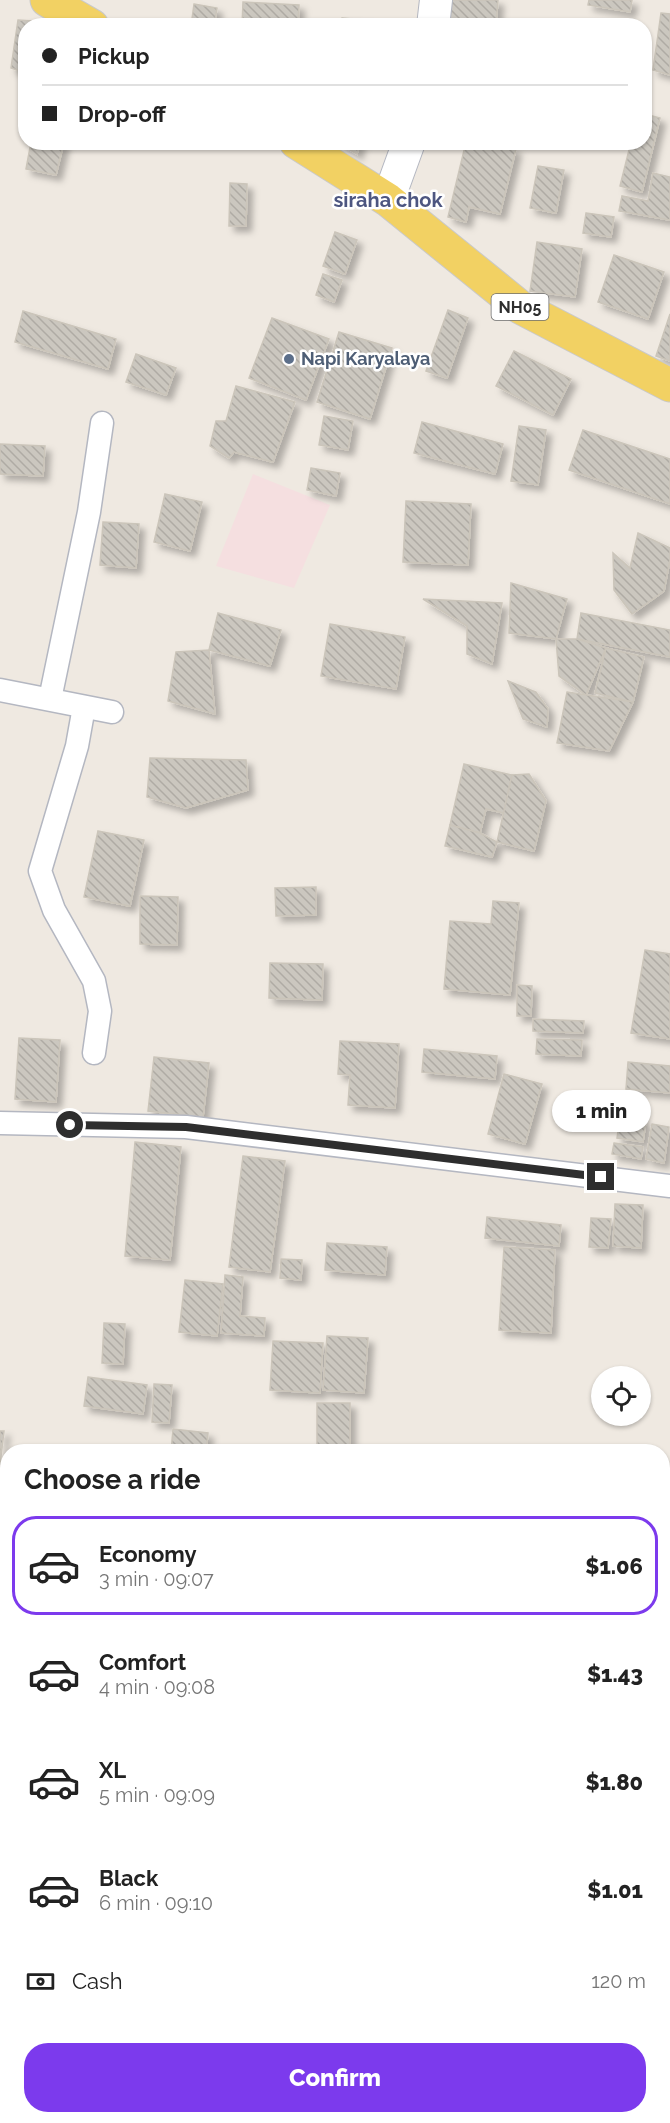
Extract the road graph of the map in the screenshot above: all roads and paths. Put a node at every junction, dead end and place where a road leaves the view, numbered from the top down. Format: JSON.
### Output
{"nodes":[{"id":1,"x":47,"y":0,"type":"edge"},
{"id":2,"x":436,"y":0,"type":"edge"},
{"id":3,"x":78,"y":18,"type":"edge"},
{"id":4,"x":434,"y":18,"type":"edge"},
{"id":5,"x":309,"y":150,"type":"edge"},
{"id":6,"x":406,"y":150,"type":"edge"},
{"id":7,"x":388,"y":200,"type":"junction"},
{"id":8,"x":670,"y":385,"type":"edge"},
{"id":9,"x":102,"y":423,"type":"dead end"},
{"id":10,"x":0,"y":690,"type":"edge"},
{"id":11,"x":50,"y":699,"type":"junction"},
{"id":12,"x":84,"y":707,"type":"junction"},
{"id":13,"x":112,"y":712,"type":"dead end"},
{"id":14,"x":94,"y":1053,"type":"dead end"},
{"id":15,"x":0,"y":1123,"type":"edge"},
{"id":16,"x":670,"y":1186,"type":"edge"}],
"edges":[{"from":1,"to":3,"type":"main road"},
{"from":2,"to":4,"type":"main road"},
{"from":5,"to":7,"type":"main road","number":"NH05"},
{"from":6,"to":7,"type":"main road"},
{"from":7,"to":8,"type":"main road","number":"NH05"},
{"from":9,"to":11,"type":"street"},
{"from":10,"to":11,"type":"street"},
{"from":11,"to":12,"type":"street"},
{"from":12,"to":13,"type":"street"},
{"from":12,"to":14,"type":"street"},
{"from":15,"to":16,"type":"street"}]}
